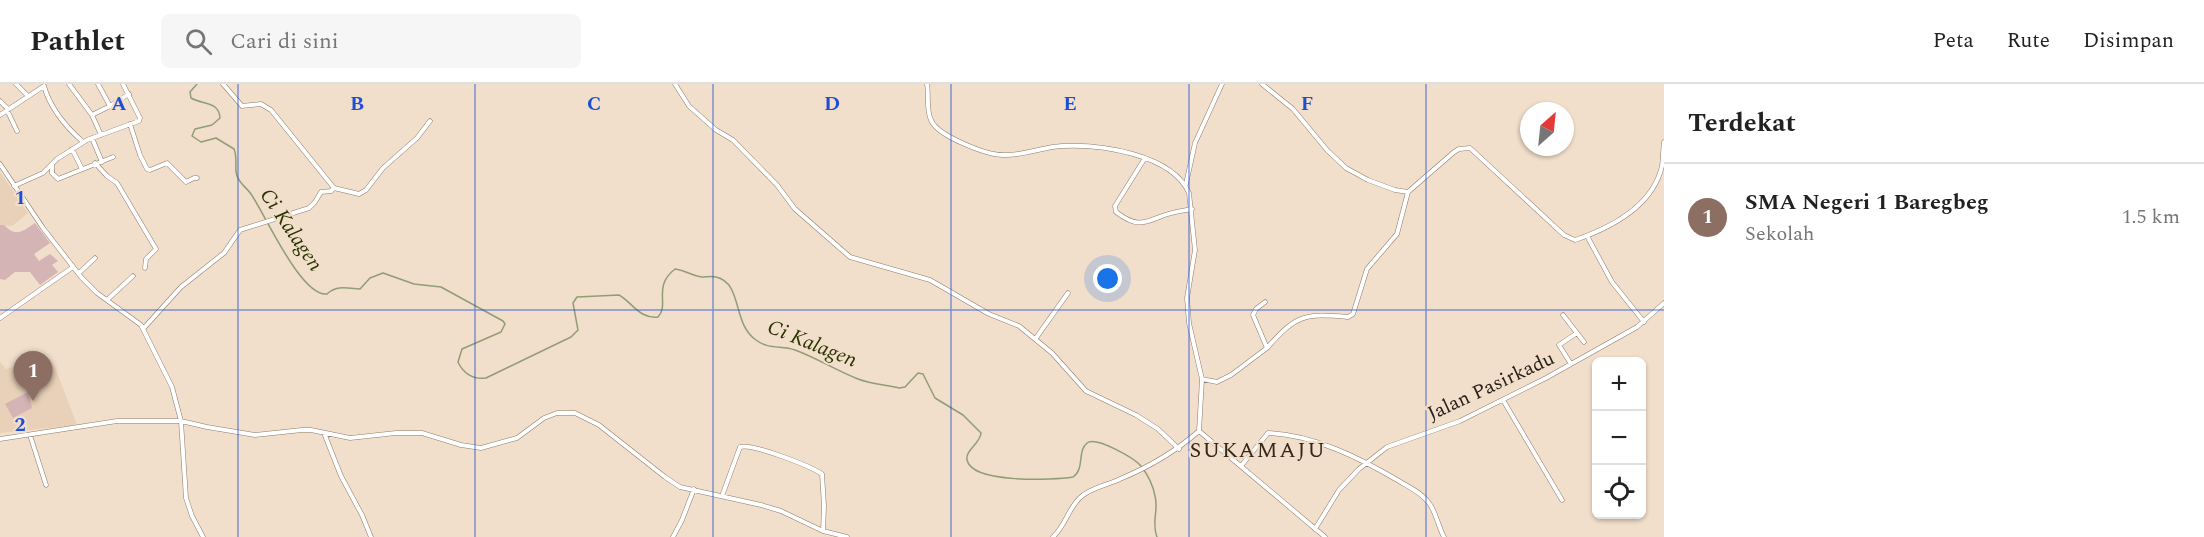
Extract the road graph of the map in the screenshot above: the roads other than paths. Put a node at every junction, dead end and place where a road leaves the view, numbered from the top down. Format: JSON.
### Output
{"nodes":[{"id":1,"x":16,"y":84,"type":"edge"},
{"id":2,"x":69,"y":84,"type":"edge"},
{"id":3,"x":98,"y":84,"type":"edge"},
{"id":4,"x":123,"y":84,"type":"edge"},
{"id":5,"x":223,"y":84,"type":"edge"},
{"id":6,"x":675,"y":84,"type":"edge"},
{"id":7,"x":927,"y":84,"type":"edge"},
{"id":8,"x":1221,"y":84,"type":"edge"},
{"id":9,"x":1262,"y":84,"type":"edge"},
{"id":10,"x":45,"y":85,"type":"edge"},
{"id":11,"x":129,"y":94,"type":"junction"},
{"id":12,"x":28,"y":96,"type":"junction"},
{"id":13,"x":0,"y":101,"type":"edge"},
{"id":14,"x":110,"y":106,"type":"junction"},
{"id":15,"x":7,"y":110,"type":"junction"},
{"id":16,"x":0,"y":115,"type":"edge"},
{"id":17,"x":92,"y":115,"type":"junction"},
{"id":18,"x":430,"y":121,"type":"dead end"},
{"id":19,"x":130,"y":124,"type":"junction"},
{"id":20,"x":18,"y":131,"type":"dead end"},
{"id":21,"x":101,"y":135,"type":"junction"},
{"id":22,"x":92,"y":138,"type":"junction"},
{"id":23,"x":83,"y":142,"type":"junction"},
{"id":24,"x":1664,"y":142,"type":"edge"},
{"id":25,"x":72,"y":149,"type":"junction"},
{"id":26,"x":113,"y":158,"type":"dead end"},
{"id":27,"x":1145,"y":158,"type":"junction"},
{"id":28,"x":102,"y":162,"type":"junction"},
{"id":29,"x":95,"y":163,"type":"junction"},
{"id":30,"x":0,"y":164,"type":"edge"},
{"id":31,"x":52,"y":164,"type":"junction"},
{"id":32,"x":82,"y":169,"type":"junction"},
{"id":33,"x":197,"y":178,"type":"dead end"},
{"id":34,"x":1186,"y":185,"type":"junction"},
{"id":35,"x":15,"y":186,"type":"junction"},
{"id":36,"x":334,"y":188,"type":"junction"},
{"id":37,"x":1408,"y":192,"type":"junction"},
{"id":38,"x":1192,"y":209,"type":"junction"},
{"id":39,"x":1587,"y":236,"type":"junction"},
{"id":40,"x":95,"y":258,"type":"dead end"},
{"id":41,"x":73,"y":267,"type":"junction"},
{"id":42,"x":145,"y":268,"type":"dead end"},
{"id":43,"x":80,"y":273,"type":"junction"},
{"id":44,"x":133,"y":276,"type":"dead end"},
{"id":45,"x":1068,"y":293,"type":"dead end"},
{"id":46,"x":107,"y":300,"type":"junction"},
{"id":47,"x":1265,"y":302,"type":"dead end"},
{"id":48,"x":1664,"y":303,"type":"edge"},
{"id":49,"x":1563,"y":315,"type":"dead end"},
{"id":50,"x":0,"y":318,"type":"edge"},
{"id":51,"x":1644,"y":322,"type":"junction"},
{"id":52,"x":143,"y":329,"type":"junction"},
{"id":53,"x":1577,"y":333,"type":"junction"},
{"id":54,"x":1036,"y":338,"type":"junction"},
{"id":55,"x":1584,"y":342,"type":"dead end"},
{"id":56,"x":1267,"y":348,"type":"junction"},
{"id":57,"x":1571,"y":364,"type":"junction"},
{"id":58,"x":1202,"y":379,"type":"junction"},
{"id":59,"x":1503,"y":400,"type":"junction"},
{"id":60,"x":181,"y":421,"type":"junction"},
{"id":61,"x":1199,"y":431,"type":"junction"},
{"id":62,"x":324,"y":432,"type":"junction"},
{"id":63,"x":30,"y":435,"type":"junction"},
{"id":64,"x":0,"y":439,"type":"edge"},
{"id":65,"x":1179,"y":449,"type":"junction"},
{"id":66,"x":1368,"y":462,"type":"junction"},
{"id":67,"x":1241,"y":466,"type":"junction"},
{"id":68,"x":46,"y":485,"type":"dead end"},
{"id":69,"x":694,"y":489,"type":"junction"},
{"id":70,"x":722,"y":496,"type":"junction"},
{"id":71,"x":1562,"y":500,"type":"dead end"},
{"id":72,"x":1315,"y":528,"type":"junction"},
{"id":73,"x":823,"y":531,"type":"junction"},
{"id":74,"x":203,"y":537,"type":"edge"},
{"id":75,"x":371,"y":537,"type":"edge"},
{"id":76,"x":673,"y":537,"type":"edge"},
{"id":77,"x":847,"y":537,"type":"edge"},
{"id":78,"x":1053,"y":537,"type":"edge"},
{"id":79,"x":1325,"y":537,"type":"edge"},
{"id":80,"x":1444,"y":537,"type":"edge"}],
"edges":[{"from":1,"to":12,"type":"street"},
{"from":2,"to":17,"type":"street"},
{"from":3,"to":14,"type":"street"},
{"from":4,"to":11,"type":"street"},
{"from":5,"to":36,"type":"street"},
{"from":6,"to":54,"type":"street"},
{"from":7,"to":27,"type":"street"},
{"from":8,"to":34,"type":"street"},
{"from":9,"to":37,"type":"street"},
{"from":10,"to":12,"type":"street"},
{"from":10,"to":23,"type":"street"},
{"from":11,"to":14,"type":"street"},
{"from":11,"to":19,"type":"street"},
{"from":12,"to":15,"type":"street"},
{"from":13,"to":15,"type":"street"},
{"from":14,"to":17,"type":"street"},
{"from":15,"to":16,"type":"street"},
{"from":15,"to":20,"type":"street"},
{"from":17,"to":21,"type":"street"},
{"from":18,"to":36,"type":"street"},
{"from":19,"to":21,"type":"street"},
{"from":19,"to":33,"type":"street"},
{"from":21,"to":22,"type":"street"},
{"from":22,"to":23,"type":"street"},
{"from":22,"to":28,"type":"street"},
{"from":23,"to":25,"type":"street"},
{"from":24,"to":39,"type":"street"},
{"from":25,"to":31,"type":"street"},
{"from":25,"to":32,"type":"street"},
{"from":26,"to":28,"type":"street"},
{"from":27,"to":34,"type":"street"},
{"from":27,"to":38,"type":"street"},
{"from":28,"to":29,"type":"street"},
{"from":29,"to":32,"type":"street"},
{"from":29,"to":42,"type":"street"},
{"from":30,"to":35,"type":"street"},
{"from":31,"to":32,"type":"street"},
{"from":31,"to":35,"type":"street"},
{"from":34,"to":38,"type":"street"},
{"from":35,"to":41,"type":"street"},
{"from":36,"to":52,"type":"street"},
{"from":37,"to":39,"type":"street"},
{"from":37,"to":56,"type":"street"},
{"from":38,"to":58,"type":"street"},
{"from":39,"to":51,"type":"street"},
{"from":40,"to":43,"type":"street"},
{"from":41,"to":43,"type":"street"},
{"from":41,"to":50,"type":"street"},
{"from":43,"to":46,"type":"street"},
{"from":44,"to":46,"type":"street"},
{"from":45,"to":54,"type":"street"},
{"from":46,"to":52,"type":"street"},
{"from":47,"to":56,"type":"street"},
{"from":48,"to":51,"type":"street","name":"Jalan Pasirkadu"},
{"from":49,"to":53,"type":"street"},
{"from":51,"to":57,"type":"street","name":"Jalan Pasirkadu"},
{"from":52,"to":60,"type":"street"},
{"from":53,"to":55,"type":"street"},
{"from":53,"to":57,"type":"street"},
{"from":54,"to":65,"type":"street"},
{"from":56,"to":58,"type":"street"},
{"from":57,"to":59,"type":"street","name":"Jalan Pasirkadu"},
{"from":58,"to":61,"type":"street"},
{"from":59,"to":66,"type":"street","name":"Jalan Pasirkadu"},
{"from":59,"to":71,"type":"street"},
{"from":60,"to":62,"type":"street"},
{"from":60,"to":63,"type":"street"},
{"from":60,"to":74,"type":"street"},
{"from":61,"to":65,"type":"street"},
{"from":61,"to":67,"type":"street"},
{"from":62,"to":69,"type":"street"},
{"from":62,"to":75,"type":"street"},
{"from":63,"to":64,"type":"street"},
{"from":63,"to":68,"type":"street"},
{"from":65,"to":78,"type":"street"},
{"from":66,"to":67,"type":"street"},
{"from":66,"to":72,"type":"street","name":"Jalan Pasirkadu"},
{"from":66,"to":80,"type":"street"},
{"from":67,"to":72,"type":"street"},
{"from":69,"to":70,"type":"street"},
{"from":69,"to":76,"type":"street"},
{"from":70,"to":73,"type":"street"},
{"from":70,"to":73,"type":"street"},
{"from":72,"to":79,"type":"street"},
{"from":73,"to":77,"type":"street"}]}
